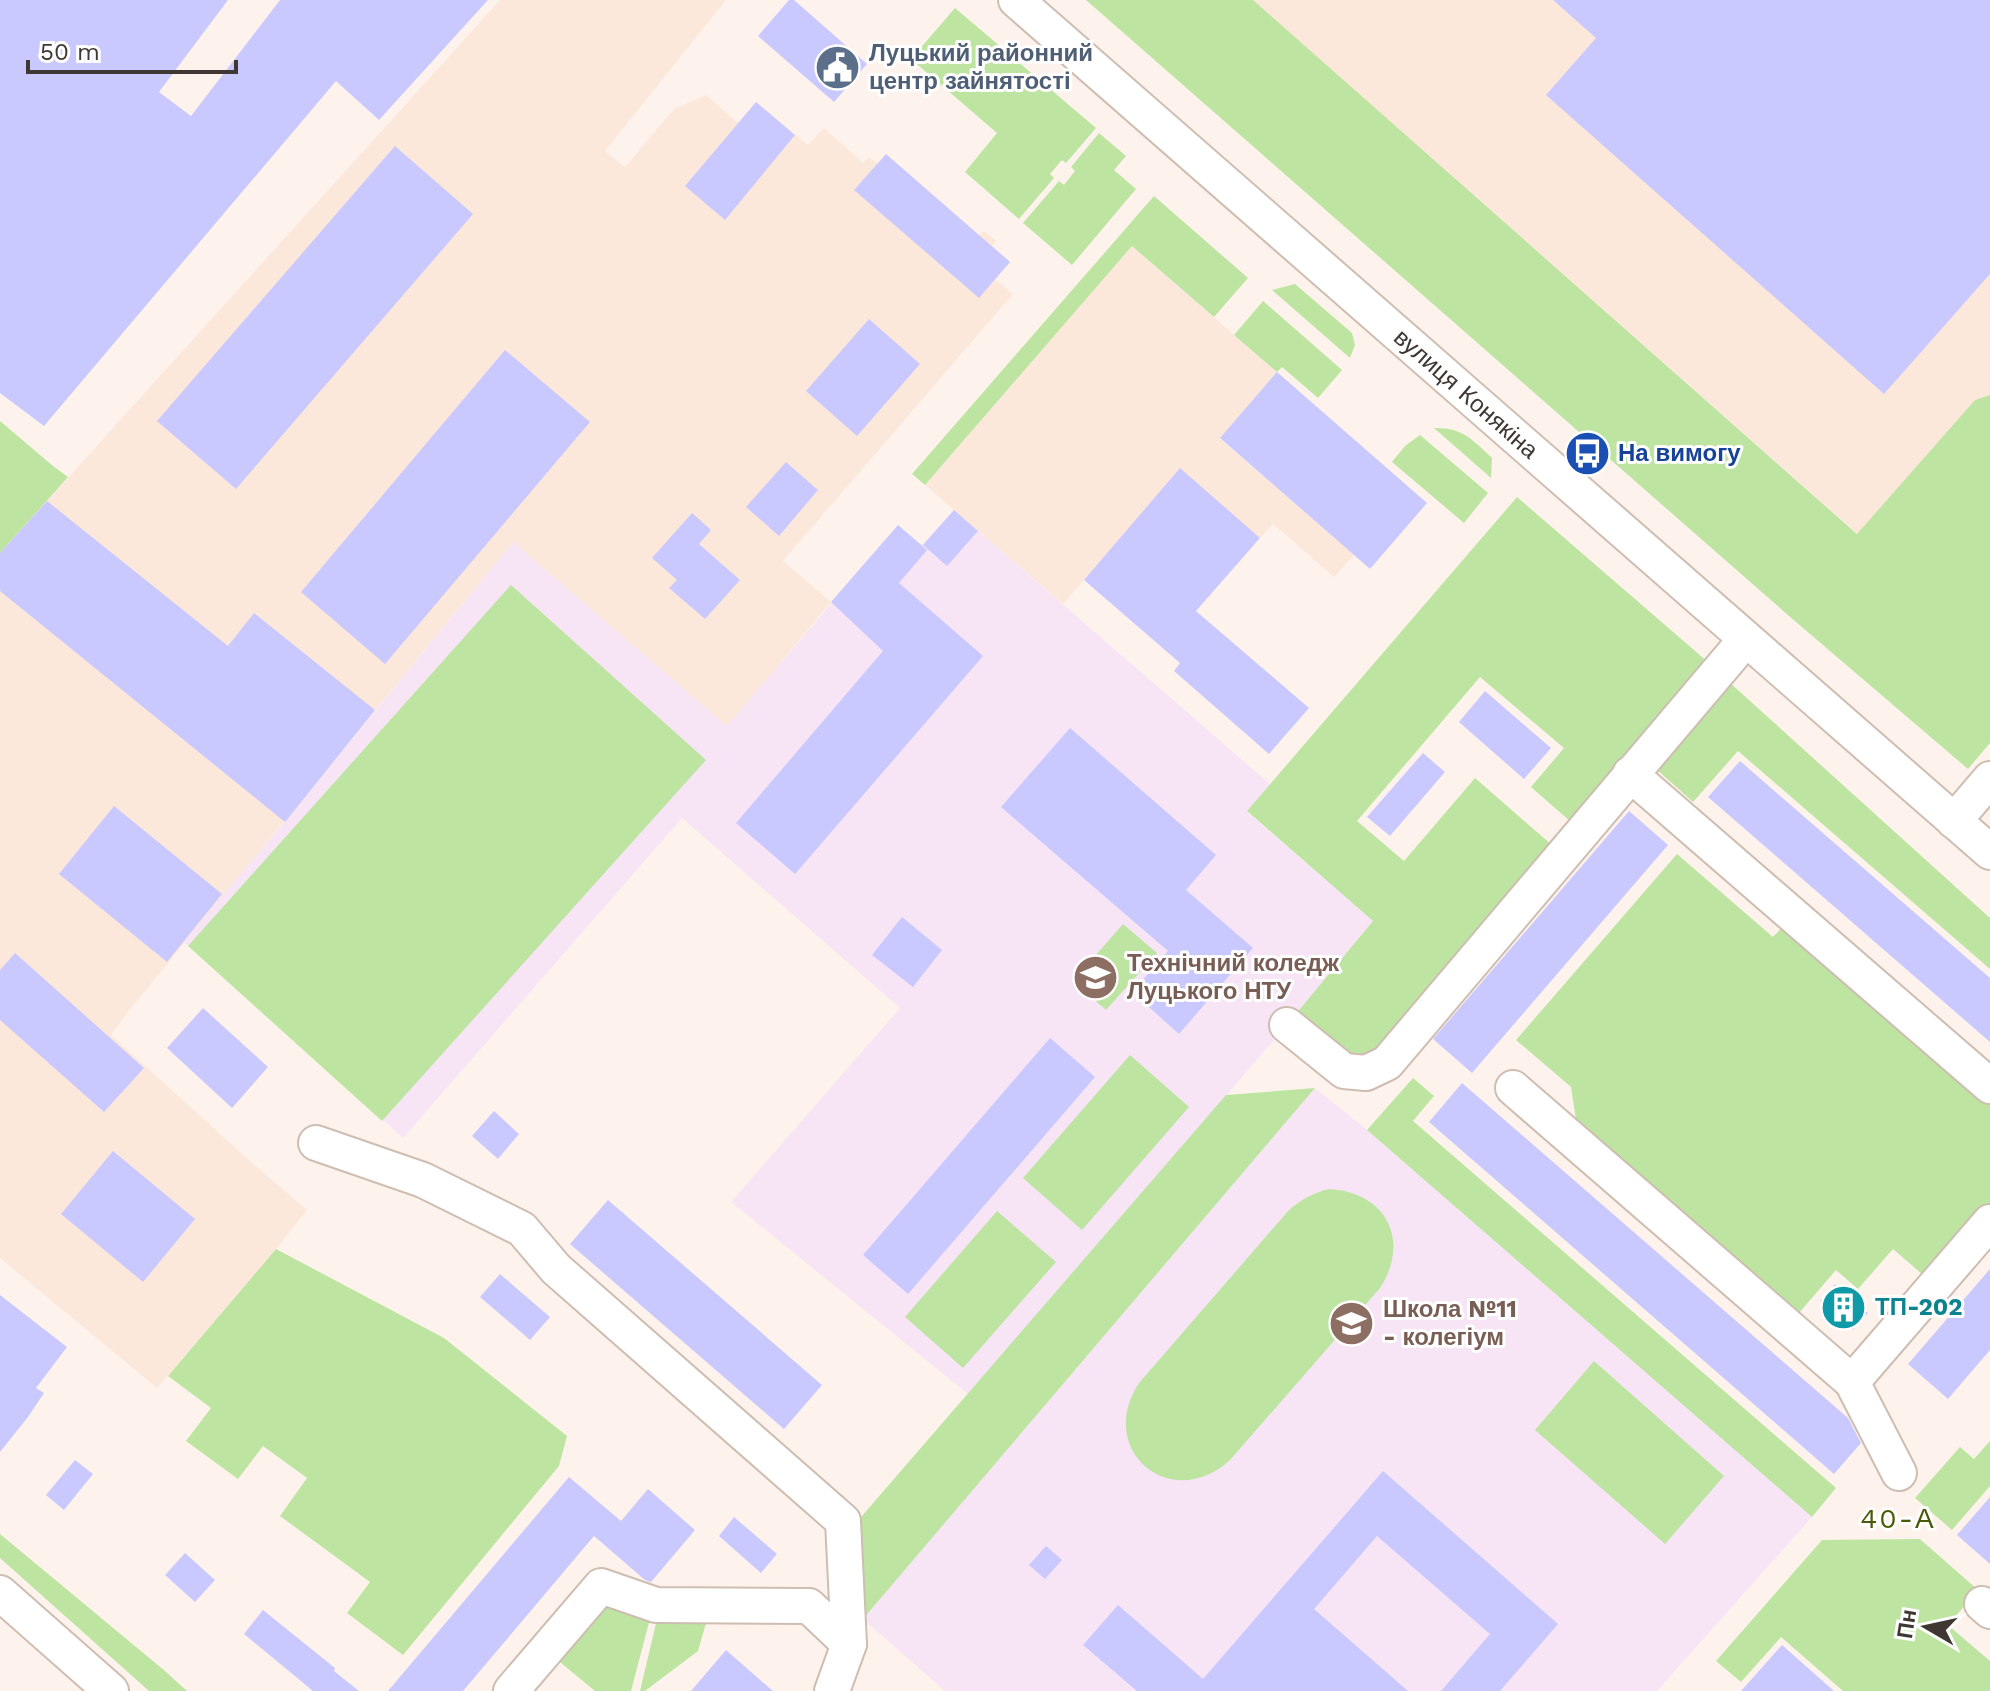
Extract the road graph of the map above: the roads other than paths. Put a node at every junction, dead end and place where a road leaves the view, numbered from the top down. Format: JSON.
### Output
{"nodes":[{"id":1,"x":1016,"y":0,"type":"edge"},
{"id":2,"x":1746,"y":639,"type":"junction"},
{"id":3,"x":1630,"y":774,"type":"junction"},
{"id":4,"x":1990,"y":779,"type":"edge"},
{"id":5,"x":1954,"y":821,"type":"junction"},
{"id":6,"x":1990,"y":852,"type":"edge"},
{"id":7,"x":1287,"y":1025,"type":"dead end"},
{"id":8,"x":1990,"y":1086,"type":"edge"},
{"id":9,"x":1513,"y":1088,"type":"dead end"},
{"id":10,"x":316,"y":1143,"type":"dead end"},
{"id":11,"x":1990,"y":1222,"type":"edge"},
{"id":12,"x":1852,"y":1382,"type":"junction"},
{"id":13,"x":1899,"y":1473,"type":"dead end"},
{"id":14,"x":0,"y":1593,"type":"edge"},
{"id":15,"x":849,"y":1644,"type":"junction"},
{"id":16,"x":111,"y":1691,"type":"edge"},
{"id":17,"x":511,"y":1691,"type":"edge"},
{"id":18,"x":832,"y":1691,"type":"edge"}],
"edges":[{"from":1,"to":2,"type":"street","name":"вулиця Конякіна"},
{"from":2,"to":3,"type":"street"},
{"from":2,"to":5,"type":"street","name":"вулиця Конякіна"},
{"from":3,"to":7,"type":"street"},
{"from":3,"to":8,"type":"street"},
{"from":4,"to":5,"type":"street"},
{"from":5,"to":6,"type":"street","name":"вулиця Конякіна"},
{"from":9,"to":12,"type":"street"},
{"from":10,"to":15,"type":"street"},
{"from":11,"to":12,"type":"street"},
{"from":12,"to":13,"type":"street"},
{"from":14,"to":16,"type":"street"},
{"from":15,"to":17,"type":"street"},
{"from":15,"to":18,"type":"street"}]}
